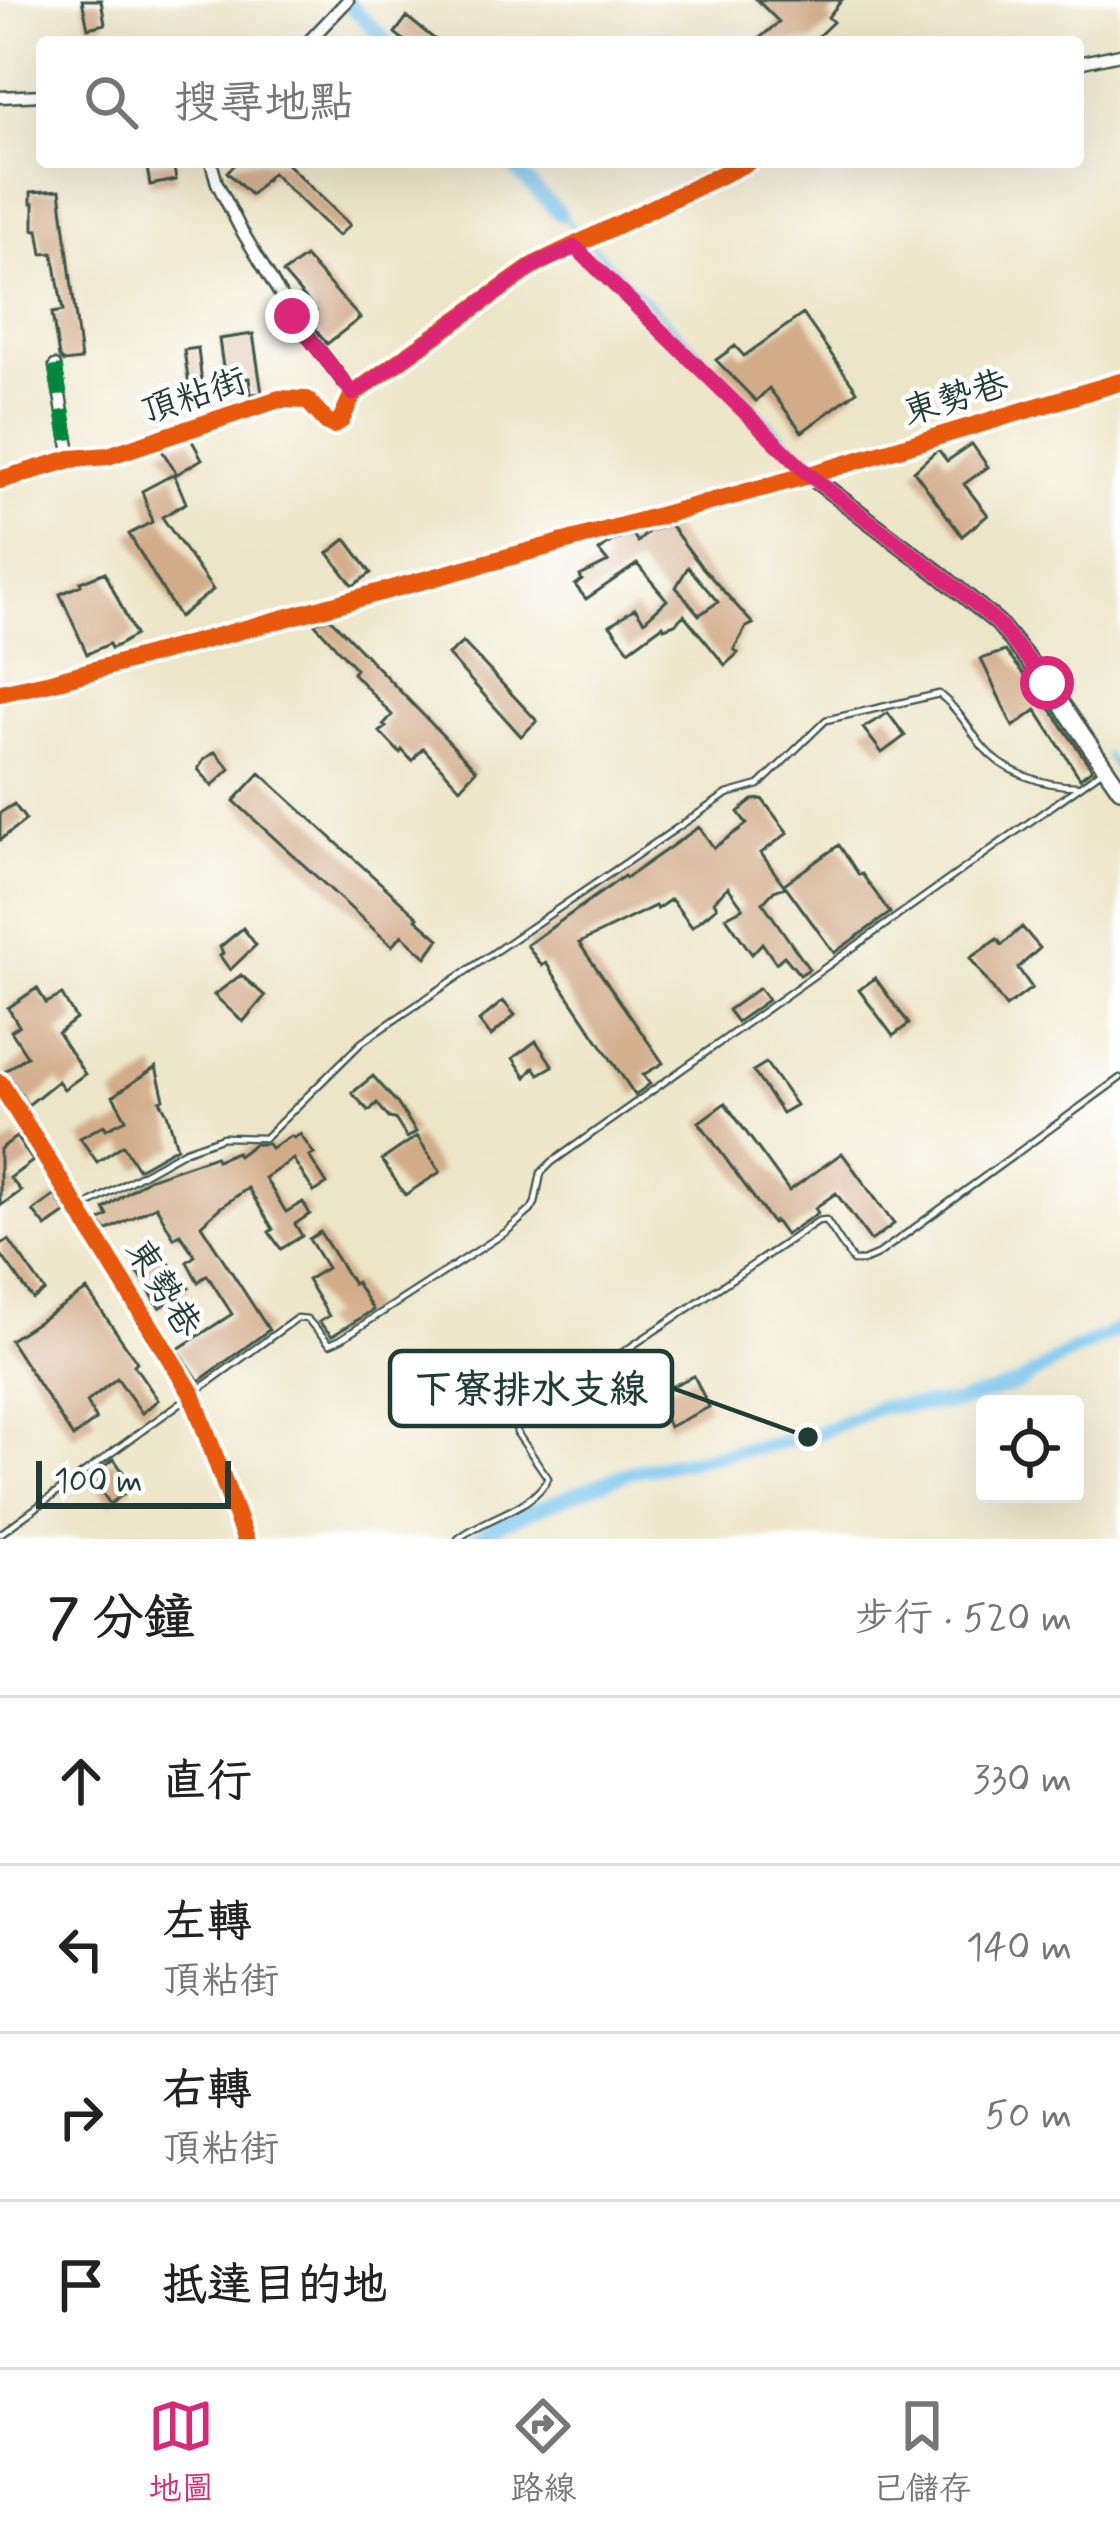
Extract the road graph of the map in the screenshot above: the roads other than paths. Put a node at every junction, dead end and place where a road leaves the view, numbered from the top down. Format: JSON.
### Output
{"nodes":[{"id":1,"x":348,"y":0,"type":"edge"},
{"id":2,"x":314,"y":36,"type":"edge"},
{"id":3,"x":1115,"y":55,"type":"edge"},
{"id":4,"x":1084,"y":62,"type":"edge"},
{"id":5,"x":36,"y":95,"type":"edge"},
{"id":6,"x":0,"y":97,"type":"edge"},
{"id":7,"x":213,"y":168,"type":"edge"},
{"id":8,"x":734,"y":168,"type":"edge"},
{"id":9,"x":575,"y":247,"type":"junction"},
{"id":10,"x":55,"y":366,"type":"dead end"},
{"id":11,"x":1120,"y":382,"type":"edge"},
{"id":12,"x":353,"y":394,"type":"junction"},
{"id":13,"x":71,"y":459,"type":"junction"},
{"id":14,"x":809,"y":475,"type":"junction"},
{"id":15,"x":0,"y":480,"type":"edge"},
{"id":16,"x":0,"y":693,"type":"edge"},
{"id":17,"x":1106,"y":768,"type":"junction"},
{"id":18,"x":1082,"y":786,"type":"junction"},
{"id":19,"x":1120,"y":789,"type":"edge"},
{"id":20,"x":1120,"y":1078,"type":"edge"},
{"id":21,"x":0,"y":1083,"type":"edge"},
{"id":22,"x":80,"y":1211,"type":"junction"},
{"id":23,"x":192,"y":1394,"type":"junction"},
{"id":24,"x":0,"y":1534,"type":"edge"},
{"id":25,"x":245,"y":1539,"type":"edge"},
{"id":26,"x":458,"y":1539,"type":"edge"}],
"edges":[{"from":1,"to":2,"type":"street"},
{"from":3,"to":4,"type":"street"},
{"from":5,"to":6,"type":"street"},
{"from":7,"to":12,"type":"street"},
{"from":8,"to":9,"type":"street","name":"頂粘街"},
{"from":9,"to":12,"type":"street","name":"頂粘街"},
{"from":9,"to":14,"type":"lane"},
{"from":10,"to":13,"type":"street"},
{"from":11,"to":14,"type":"street","name":"東勢巷"},
{"from":12,"to":13,"type":"street","name":"頂粘街"},
{"from":13,"to":15,"type":"street","name":"頂粘街"},
{"from":14,"to":16,"type":"street"},
{"from":14,"to":17,"type":"street"},
{"from":17,"to":18,"type":"lane"},
{"from":17,"to":19,"type":"street"},
{"from":18,"to":22,"type":"lane"},
{"from":18,"to":23,"type":"lane"},
{"from":20,"to":26,"type":"lane"},
{"from":21,"to":22,"type":"street","name":"東勢巷"},
{"from":22,"to":23,"type":"street","name":"東勢巷"},
{"from":23,"to":24,"type":"lane"},
{"from":23,"to":25,"type":"street","name":"東勢巷"}]}
